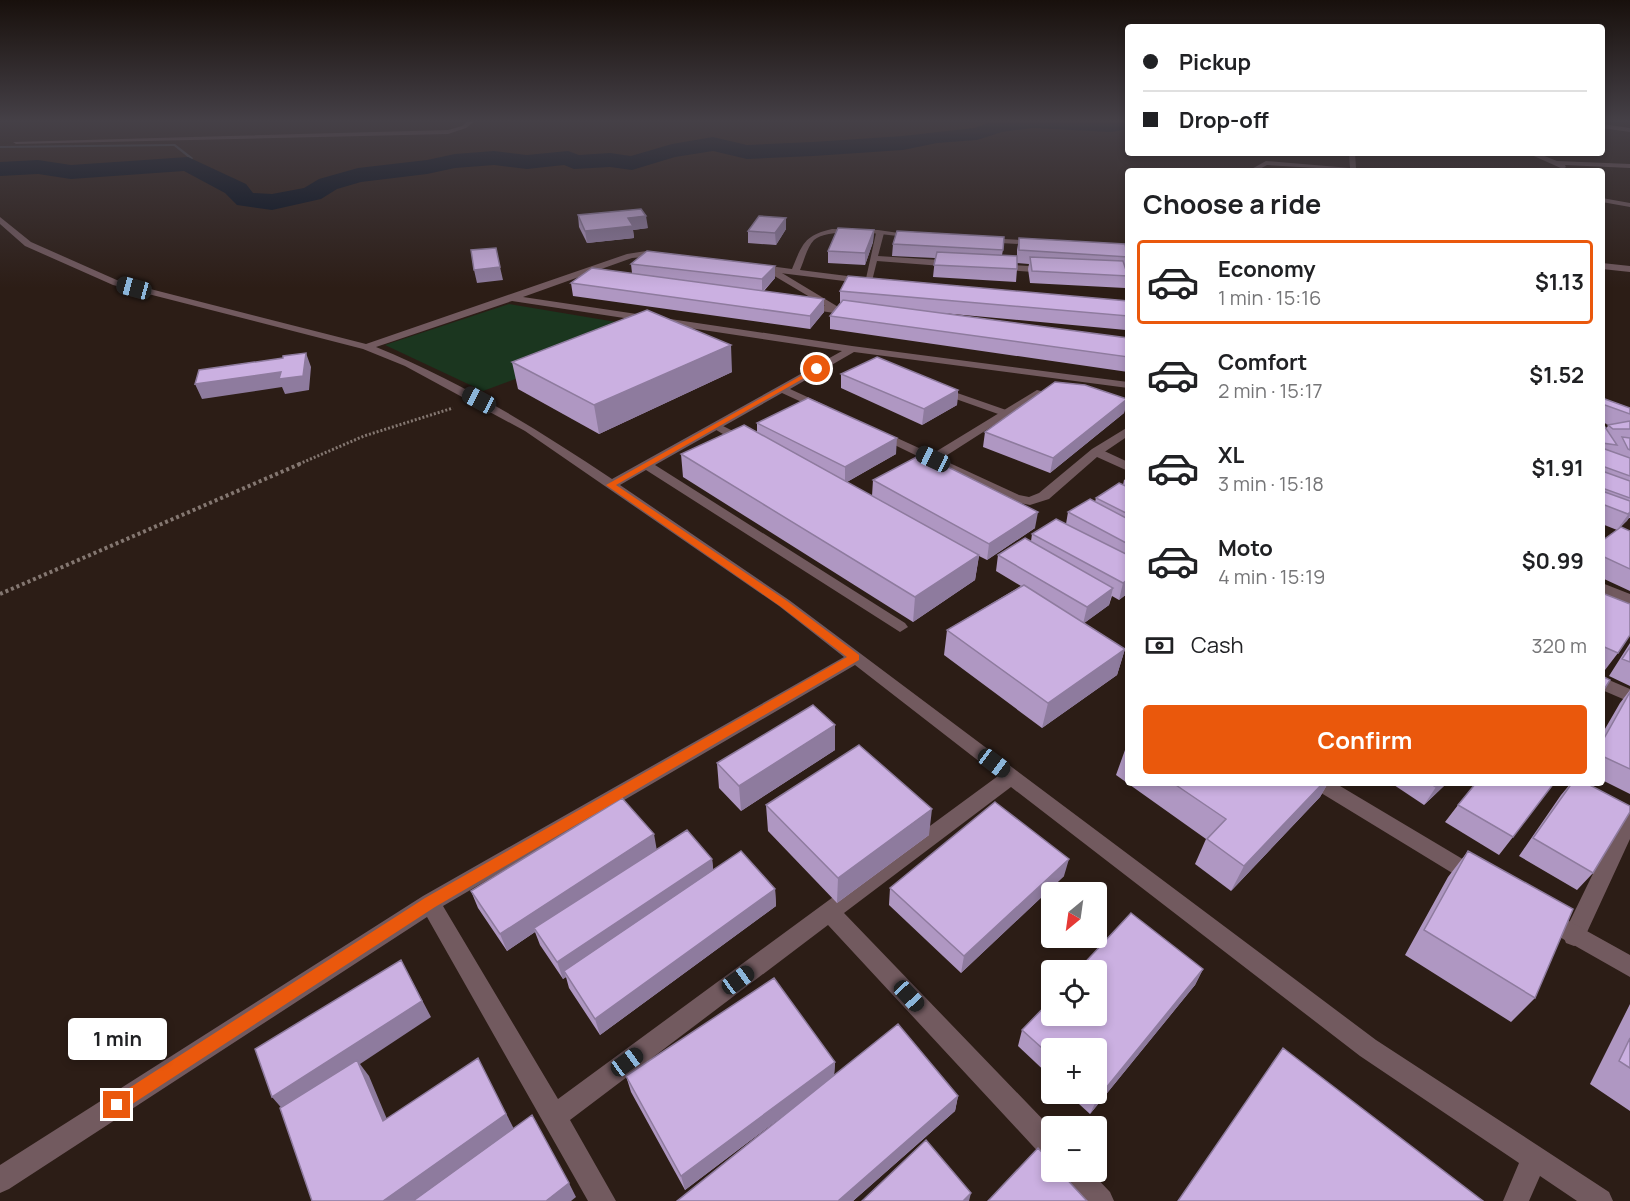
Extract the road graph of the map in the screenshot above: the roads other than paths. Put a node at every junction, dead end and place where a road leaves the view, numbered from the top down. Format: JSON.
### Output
{"nodes":[{"id":1,"x":1605,"y":199,"type":"edge"},
{"id":2,"x":1630,"y":205,"type":"edge"},
{"id":3,"x":0,"y":219,"type":"edge"},
{"id":4,"x":880,"y":233,"type":"junction"},
{"id":5,"x":927,"y":236,"type":"edge"},
{"id":6,"x":973,"y":239,"type":"edge"},
{"id":7,"x":1043,"y":244,"type":"edge"},
{"id":8,"x":679,"y":257,"type":"edge"},
{"id":9,"x":874,"y":258,"type":"junction"},
{"id":10,"x":966,"y":264,"type":"edge"},
{"id":11,"x":747,"y":266,"type":"edge"},
{"id":12,"x":989,"y":266,"type":"edge"},
{"id":13,"x":1605,"y":266,"type":"edge"},
{"id":14,"x":769,"y":269,"type":"junction"},
{"id":15,"x":1630,"y":269,"type":"edge"},
{"id":16,"x":1059,"y":271,"type":"edge"},
{"id":17,"x":795,"y":272,"type":"junction"},
{"id":18,"x":574,"y":276,"type":"junction"},
{"id":19,"x":597,"y":279,"type":"edge"},
{"id":20,"x":868,"y":281,"type":"junction"},
{"id":21,"x":879,"y":283,"type":"edge"},
{"id":22,"x":511,"y":298,"type":"junction"},
{"id":23,"x":794,"y":305,"type":"edge"},
{"id":24,"x":840,"y":311,"type":"junction"},
{"id":25,"x":863,"y":314,"type":"edge"},
{"id":26,"x":367,"y":347,"type":"junction"},
{"id":27,"x":852,"y":349,"type":"junction"},
{"id":28,"x":924,"y":384,"type":"edge"},
{"id":29,"x":1125,"y":385,"type":"edge"},
{"id":30,"x":782,"y":389,"type":"junction"},
{"id":31,"x":1050,"y":392,"type":"edge"},
{"id":32,"x":1005,"y":413,"type":"junction"},
{"id":33,"x":836,"y":414,"type":"edge"},
{"id":34,"x":717,"y":426,"type":"junction"},
{"id":35,"x":868,"y":429,"type":"edge"},
{"id":36,"x":1125,"y":432,"type":"edge"},
{"id":37,"x":758,"y":450,"type":"edge"},
{"id":38,"x":1096,"y":452,"type":"junction"},
{"id":39,"x":933,"y":459,"type":"junction"},
{"id":40,"x":646,"y":465,"type":"junction"},
{"id":41,"x":1125,"y":466,"type":"edge"},
{"id":42,"x":611,"y":485,"type":"junction"},
{"id":43,"x":1605,"y":589,"type":"edge"},
{"id":44,"x":1630,"y":599,"type":"edge"},
{"id":45,"x":900,"y":627,"type":"dead end"},
{"id":46,"x":855,"y":658,"type":"junction"},
{"id":47,"x":1605,"y":684,"type":"edge"},
{"id":48,"x":1630,"y":696,"type":"edge"},
{"id":49,"x":1011,"y":777,"type":"junction"},
{"id":50,"x":1325,"y":786,"type":"edge"},
{"id":51,"x":1630,"y":818,"type":"edge"},
{"id":52,"x":1493,"y":887,"type":"edge"},
{"id":53,"x":430,"y":903,"type":"junction"},
{"id":54,"x":1533,"y":911,"type":"edge"},
{"id":55,"x":829,"y":912,"type":"junction"},
{"id":56,"x":1574,"y":936,"type":"junction"},
{"id":57,"x":1630,"y":967,"type":"edge"},
{"id":58,"x":554,"y":1117,"type":"junction"},
{"id":59,"x":1041,"y":1136,"type":"edge"},
{"id":60,"x":1534,"y":1159,"type":"junction"},
{"id":61,"x":0,"y":1180,"type":"edge"},
{"id":62,"x":1083,"y":1182,"type":"edge"},
{"id":63,"x":603,"y":1201,"type":"edge"},
{"id":64,"x":1101,"y":1201,"type":"edge"},
{"id":65,"x":1516,"y":1201,"type":"edge"},
{"id":66,"x":1600,"y":1201,"type":"edge"}],
"edges":[{"from":1,"to":2,"type":"street"},
{"from":3,"to":26,"type":"street"},
{"from":4,"to":5,"type":"street"},
{"from":4,"to":9,"type":"street"},
{"from":4,"to":17,"type":"street"},
{"from":6,"to":7,"type":"street"},
{"from":8,"to":18,"type":"street"},
{"from":9,"to":10,"type":"street"},
{"from":9,"to":20,"type":"street"},
{"from":11,"to":14,"type":"street"},
{"from":12,"to":16,"type":"street"},
{"from":13,"to":15,"type":"street"},
{"from":14,"to":17,"type":"street"},
{"from":14,"to":24,"type":"street"},
{"from":17,"to":20,"type":"street"},
{"from":18,"to":19,"type":"street"},
{"from":18,"to":22,"type":"street"},
{"from":20,"to":21,"type":"street"},
{"from":22,"to":26,"type":"street"},
{"from":22,"to":27,"type":"street"},
{"from":23,"to":24,"type":"street"},
{"from":24,"to":25,"type":"street"},
{"from":26,"to":42,"type":"street"},
{"from":27,"to":29,"type":"street"},
{"from":27,"to":30,"type":"street"},
{"from":28,"to":32,"type":"street"},
{"from":30,"to":33,"type":"street"},
{"from":30,"to":34,"type":"street"},
{"from":31,"to":32,"type":"street"},
{"from":32,"to":39,"type":"street"},
{"from":34,"to":37,"type":"street"},
{"from":34,"to":40,"type":"street"},
{"from":35,"to":39,"type":"street"},
{"from":36,"to":38,"type":"street"},
{"from":38,"to":39,"type":"street"},
{"from":38,"to":41,"type":"street"},
{"from":40,"to":42,"type":"street"},
{"from":40,"to":45,"type":"street"},
{"from":42,"to":46,"type":"street"},
{"from":43,"to":44,"type":"street"},
{"from":46,"to":49,"type":"street"},
{"from":46,"to":53,"type":"street"},
{"from":47,"to":48,"type":"street"},
{"from":49,"to":55,"type":"street"},
{"from":49,"to":60,"type":"street"},
{"from":50,"to":52,"type":"street"},
{"from":51,"to":56,"type":"street"},
{"from":53,"to":58,"type":"street"},
{"from":53,"to":61,"type":"street"},
{"from":54,"to":56,"type":"street"},
{"from":55,"to":58,"type":"street"},
{"from":55,"to":59,"type":"street"},
{"from":56,"to":57,"type":"street"},
{"from":58,"to":63,"type":"street"},
{"from":60,"to":65,"type":"street"},
{"from":60,"to":66,"type":"street"},
{"from":62,"to":64,"type":"street"}]}
